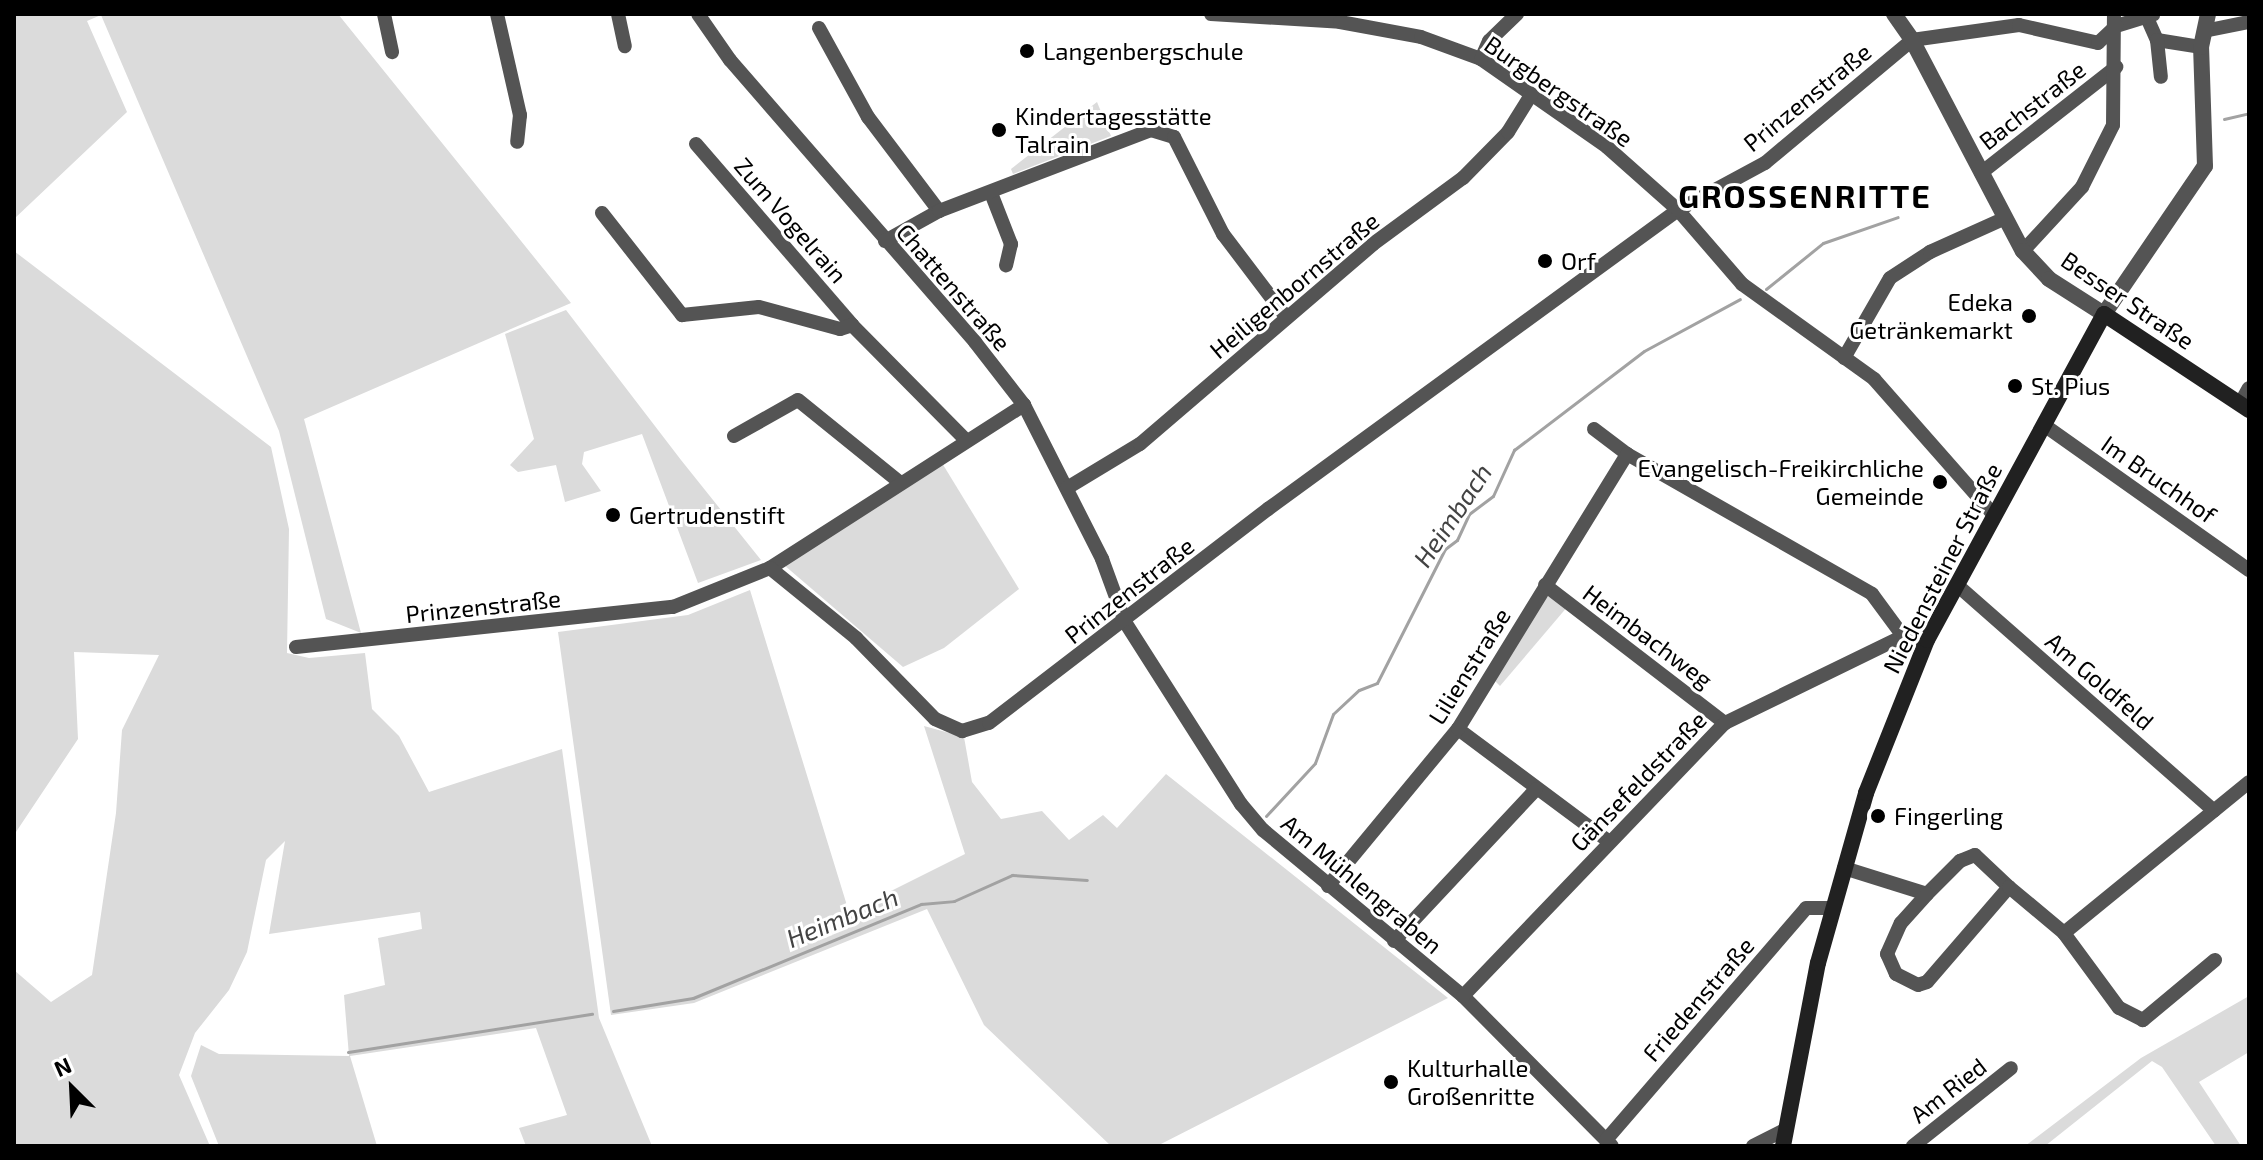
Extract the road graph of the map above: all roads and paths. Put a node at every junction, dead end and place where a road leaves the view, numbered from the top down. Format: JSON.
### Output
{"nodes":[{"id":1,"x":384,"y":14,"type":"edge"},
{"id":2,"x":497,"y":14,"type":"edge"},
{"id":3,"x":618,"y":14,"type":"edge"},
{"id":4,"x":698,"y":14,"type":"edge"},
{"id":5,"x":1211,"y":14,"type":"edge"},
{"id":6,"x":1517,"y":14,"type":"edge"},
{"id":7,"x":1894,"y":14,"type":"edge"},
{"id":8,"x":2208,"y":14,"type":"edge"},
{"id":9,"x":1244,"y":15,"type":"edge"},
{"id":10,"x":2151,"y":17,"type":"edge"},
{"id":11,"x":2115,"y":20,"type":"edge"},
{"id":12,"x":2249,"y":22,"type":"edge"},
{"id":13,"x":819,"y":28,"type":"dead end"},
{"id":14,"x":2203,"y":39,"type":"junction"},
{"id":15,"x":1912,"y":40,"type":"junction"},
{"id":16,"x":2157,"y":40,"type":"junction"},
{"id":17,"x":625,"y":46,"type":"dead end"},
{"id":18,"x":392,"y":52,"type":"dead end"},
{"id":19,"x":1481,"y":59,"type":"junction"},
{"id":20,"x":2116,"y":67,"type":"junction"},
{"id":21,"x":2161,"y":77,"type":"dead end"},
{"id":22,"x":1531,"y":95,"type":"junction"},
{"id":23,"x":517,"y":142,"type":"dead end"},
{"id":24,"x":696,"y":144,"type":"dead end"},
{"id":25,"x":1981,"y":173,"type":"junction"},
{"id":26,"x":991,"y":193,"type":"junction"},
{"id":27,"x":1678,"y":210,"type":"junction"},
{"id":28,"x":939,"y":211,"type":"junction"},
{"id":29,"x":602,"y":213,"type":"dead end"},
{"id":30,"x":2003,"y":219,"type":"junction"},
{"id":31,"x":885,"y":241,"type":"junction"},
{"id":32,"x":2023,"y":251,"type":"junction"},
{"id":33,"x":1006,"y":265,"type":"dead end"},
{"id":34,"x":2104,"y":314,"type":"junction"},
{"id":35,"x":1286,"y":317,"type":"junction"},
{"id":36,"x":852,"y":325,"type":"junction"},
{"id":37,"x":1844,"y":358,"type":"junction"},
{"id":38,"x":2249,"y":388,"type":"edge"},
{"id":39,"x":1024,"y":405,"type":"junction"},
{"id":40,"x":2245,"y":407,"type":"edge"},
{"id":41,"x":2044,"y":425,"type":"junction"},
{"id":42,"x":1594,"y":429,"type":"dead end"},
{"id":43,"x":734,"y":436,"type":"dead end"},
{"id":44,"x":966,"y":440,"type":"junction"},
{"id":45,"x":1627,"y":454,"type":"junction"},
{"id":46,"x":898,"y":481,"type":"junction"},
{"id":47,"x":1067,"y":488,"type":"junction"},
{"id":48,"x":1992,"y":513,"type":"junction"},
{"id":49,"x":770,"y":568,"type":"junction"},
{"id":50,"x":2249,"y":570,"type":"edge"},
{"id":51,"x":1545,"y":585,"type":"junction"},
{"id":52,"x":1957,"y":585,"type":"junction"},
{"id":53,"x":1125,"y":622,"type":"junction"},
{"id":54,"x":1903,"y":636,"type":"junction"},
{"id":55,"x":1927,"y":640,"type":"junction"},
{"id":56,"x":296,"y":647,"type":"dead end"},
{"id":57,"x":1725,"y":723,"type":"junction"},
{"id":58,"x":1458,"y":729,"type":"junction"},
{"id":59,"x":2249,"y":782,"type":"edge"},
{"id":60,"x":1536,"y":789,"type":"junction"},
{"id":61,"x":2214,"y":811,"type":"junction"},
{"id":62,"x":1608,"y":841,"type":"junction"},
{"id":63,"x":1844,"y":868,"type":"junction"},
{"id":64,"x":1328,"y":886,"type":"junction"},
{"id":65,"x":2009,"y":887,"type":"junction"},
{"id":66,"x":1927,"y":894,"type":"junction"},
{"id":67,"x":1832,"y":908,"type":"junction"},
{"id":68,"x":2064,"y":933,"type":"junction"},
{"id":69,"x":1394,"y":941,"type":"junction"},
{"id":70,"x":2215,"y":960,"type":"dead end"},
{"id":71,"x":1463,"y":996,"type":"junction"},
{"id":72,"x":2011,"y":1068,"type":"dead end"},
{"id":73,"x":1784,"y":1138,"type":"edge"},
{"id":74,"x":1609,"y":1143,"type":"edge"},
{"id":75,"x":1754,"y":1145,"type":"edge"},
{"id":76,"x":1913,"y":1146,"type":"edge"}],
"edges":[{"from":1,"to":18,"type":"street"},
{"from":2,"to":23,"type":"street"},
{"from":3,"to":17,"type":"street"},
{"from":4,"to":31,"type":"street","name":"Chattenstraße"},
{"from":5,"to":9,"type":"street","name":"Burgbergstraße"},
{"from":6,"to":19,"type":"street"},
{"from":7,"to":15,"type":"street","name":"Besser Straße"},
{"from":8,"to":14,"type":"street","name":"Niedensteiner Straße"},
{"from":9,"to":19,"type":"street","name":"Burgbergstraße"},
{"from":10,"to":11,"type":"street"},
{"from":10,"to":16,"type":"street"},
{"from":11,"to":15,"type":"street"},
{"from":11,"to":20,"type":"street","name":"Bachstraße"},
{"from":12,"to":14,"type":"street"},
{"from":13,"to":28,"type":"street"},
{"from":14,"to":16,"type":"street"},
{"from":14,"to":34,"type":"street","name":"Niedensteiner Straße"},
{"from":15,"to":25,"type":"street","name":"Besser Straße"},
{"from":15,"to":27,"type":"street","name":"Prinzenstraße"},
{"from":16,"to":21,"type":"street"},
{"from":19,"to":22,"type":"street","name":"Burgbergstraße"},
{"from":20,"to":25,"type":"street","name":"Bachstraße"},
{"from":20,"to":32,"type":"street"},
{"from":22,"to":27,"type":"street","name":"Burgbergstraße"},
{"from":22,"to":35,"type":"street","name":"Heiligenbornstraße"},
{"from":24,"to":36,"type":"street","name":"Zum Vogelrain"},
{"from":25,"to":30,"type":"street","name":"Besser Straße"},
{"from":26,"to":28,"type":"street"},
{"from":26,"to":33,"type":"street"},
{"from":26,"to":35,"type":"street"},
{"from":27,"to":37,"type":"street","name":"Burgbergstraße"},
{"from":27,"to":53,"type":"street","name":"Prinzenstraße"},
{"from":28,"to":31,"type":"street"},
{"from":29,"to":36,"type":"street"},
{"from":30,"to":32,"type":"street","name":"Besser Straße"},
{"from":30,"to":37,"type":"street"},
{"from":31,"to":39,"type":"street","name":"Chattenstraße"},
{"from":32,"to":34,"type":"street","name":"Besser Straße"},
{"from":34,"to":40,"type":"main road","name":"Besser Straße"},
{"from":34,"to":41,"type":"main road","name":"Niedensteiner Straße"},
{"from":35,"to":47,"type":"street","name":"Heiligenbornstraße"},
{"from":36,"to":44,"type":"street","name":"Zum Vogelrain"},
{"from":37,"to":48,"type":"street","name":"Burgbergstraße"},
{"from":38,"to":40,"type":"street"},
{"from":39,"to":44,"type":"street"},
{"from":39,"to":47,"type":"street","name":"Chattenstraße"},
{"from":41,"to":48,"type":"main road","name":"Niedensteiner Straße"},
{"from":41,"to":50,"type":"street","name":"Im Bruchhof"},
{"from":42,"to":45,"type":"street"},
{"from":43,"to":46,"type":"street"},
{"from":44,"to":46,"type":"street"},
{"from":45,"to":51,"type":"street","name":"Lilienstraße"},
{"from":45,"to":54,"type":"street"},
{"from":46,"to":49,"type":"street"},
{"from":47,"to":53,"type":"street","name":"Chattenstraße"},
{"from":48,"to":52,"type":"main road","name":"Niedensteiner Straße"},
{"from":49,"to":53,"type":"street","name":"Prinzenstraße"},
{"from":49,"to":56,"type":"street","name":"Prinzenstraße"},
{"from":51,"to":57,"type":"street","name":"Heimbachweg"},
{"from":51,"to":58,"type":"street","name":"Lilienstraße"},
{"from":52,"to":55,"type":"main road","name":"Niedensteiner Straße"},
{"from":52,"to":61,"type":"street","name":"Am Goldfeld"},
{"from":53,"to":64,"type":"street","name":"Am Mühlengraben"},
{"from":54,"to":55,"type":"street"},
{"from":54,"to":57,"type":"street","name":"Gänsefeldstraße"},
{"from":55,"to":63,"type":"main road","name":"Niedensteiner Straße"},
{"from":57,"to":62,"type":"street","name":"Gänsefeldstraße"},
{"from":58,"to":60,"type":"street"},
{"from":58,"to":64,"type":"street","name":"Lilienstraße"},
{"from":59,"to":61,"type":"street"},
{"from":60,"to":62,"type":"street"},
{"from":60,"to":69,"type":"street"},
{"from":61,"to":68,"type":"street"},
{"from":62,"to":71,"type":"street","name":"Gänsefeldstraße"},
{"from":63,"to":66,"type":"street"},
{"from":63,"to":67,"type":"main road","name":"Niedensteiner Straße"},
{"from":64,"to":69,"type":"street","name":"Am Mühlengraben"},
{"from":65,"to":66,"type":"street"},
{"from":65,"to":66,"type":"street"},
{"from":65,"to":68,"type":"street"},
{"from":67,"to":73,"type":"main road","name":"Niedensteiner Straße"},
{"from":67,"to":74,"type":"street","name":"Friedenstraße"},
{"from":68,"to":70,"type":"street"},
{"from":69,"to":71,"type":"street","name":"Am Mühlengraben"},
{"from":71,"to":74,"type":"street","name":"Am Mühlengraben"},
{"from":72,"to":76,"type":"street","name":"Am Ried"},
{"from":73,"to":75,"type":"street"}]}
